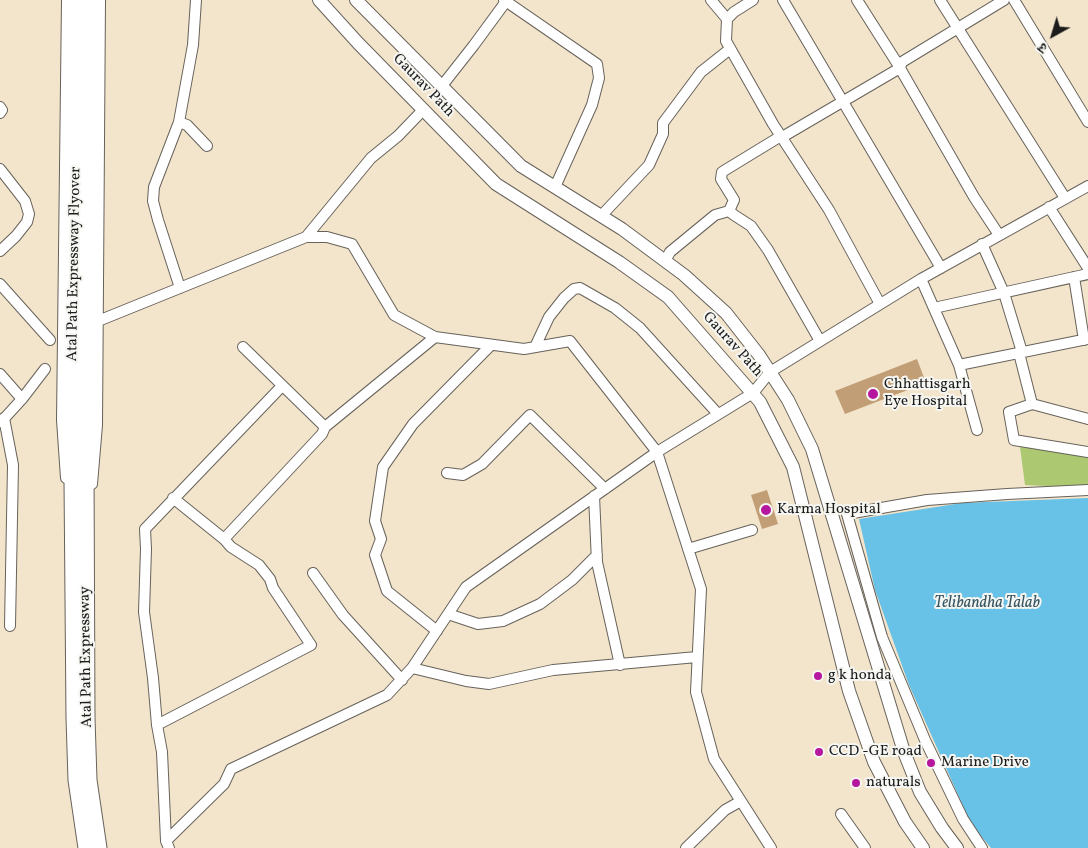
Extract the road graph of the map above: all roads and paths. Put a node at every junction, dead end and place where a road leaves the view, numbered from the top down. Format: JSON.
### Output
{"nodes":[{"id":1,"x":67,"y":0,"type":"edge"},
{"id":2,"x":78,"y":0,"type":"edge"},
{"id":3,"x":92,"y":0,"type":"edge"},
{"id":4,"x":100,"y":0,"type":"edge"},
{"id":5,"x":196,"y":0,"type":"edge"},
{"id":6,"x":319,"y":0,"type":"edge"},
{"id":7,"x":356,"y":0,"type":"edge"},
{"id":8,"x":711,"y":0,"type":"edge"},
{"id":9,"x":753,"y":0,"type":"edge"},
{"id":10,"x":783,"y":0,"type":"edge"},
{"id":11,"x":857,"y":0,"type":"edge"},
{"id":12,"x":940,"y":0,"type":"edge"},
{"id":13,"x":1004,"y":0,"type":"edge"},
{"id":14,"x":1014,"y":0,"type":"edge"},
{"id":15,"x":505,"y":1,"type":"edge"},
{"id":16,"x":727,"y":19,"type":"junction"},
{"id":17,"x":957,"y":28,"type":"junction"},
{"id":18,"x":730,"y":49,"type":"junction"},
{"id":19,"x":900,"y":68,"type":"junction"},
{"id":20,"x":441,"y":87,"type":"junction"},
{"id":21,"x":843,"y":101,"type":"junction"},
{"id":22,"x":0,"y":107,"type":"edge"},
{"id":23,"x":423,"y":110,"type":"junction"},
{"id":24,"x":0,"y":113,"type":"edge"},
{"id":25,"x":179,"y":122,"type":"junction"},
{"id":26,"x":1088,"y":122,"type":"edge"},
{"id":27,"x":781,"y":136,"type":"junction"},
{"id":28,"x":207,"y":146,"type":"dead end"},
{"id":29,"x":0,"y":169,"type":"edge"},
{"id":30,"x":1088,"y":186,"type":"edge"},
{"id":31,"x":555,"y":188,"type":"junction"},
{"id":32,"x":1065,"y":198,"type":"junction"},
{"id":33,"x":1050,"y":207,"type":"junction"},
{"id":34,"x":729,"y":211,"type":"junction"},
{"id":35,"x":601,"y":216,"type":"junction"},
{"id":36,"x":999,"y":236,"type":"junction"},
{"id":37,"x":306,"y":237,"type":"junction"},
{"id":38,"x":982,"y":244,"type":"junction"},
{"id":39,"x":0,"y":251,"type":"edge"},
{"id":40,"x":1084,"y":255,"type":"edge"},
{"id":41,"x":665,"y":261,"type":"junction"},
{"id":42,"x":941,"y":268,"type":"junction"},
{"id":43,"x":1088,"y":268,"type":"edge"},
{"id":44,"x":1088,"y":274,"type":"edge"},
{"id":45,"x":1074,"y":277,"type":"junction"},
{"id":46,"x":921,"y":279,"type":"junction"},
{"id":47,"x":0,"y":284,"type":"edge"},
{"id":48,"x":180,"y":288,"type":"junction"},
{"id":49,"x":1004,"y":292,"type":"junction"},
{"id":50,"x":880,"y":304,"type":"junction"},
{"id":51,"x":934,"y":308,"type":"junction"},
{"id":52,"x":98,"y":321,"type":"junction"},
{"id":53,"x":436,"y":337,"type":"junction"},
{"id":54,"x":1086,"y":339,"type":"edge"},
{"id":55,"x":50,"y":340,"type":"dead end"},
{"id":56,"x":820,"y":340,"type":"junction"},
{"id":57,"x":491,"y":345,"type":"junction"},
{"id":58,"x":536,"y":347,"type":"junction"},
{"id":59,"x":243,"y":348,"type":"dead end"},
{"id":60,"x":1021,"y":353,"type":"junction"},
{"id":61,"x":959,"y":365,"type":"junction"},
{"id":62,"x":45,"y":369,"type":"dead end"},
{"id":63,"x":770,"y":372,"type":"junction"},
{"id":64,"x":0,"y":374,"type":"edge"},
{"id":65,"x":282,"y":386,"type":"junction"},
{"id":66,"x":753,"y":393,"type":"junction"},
{"id":67,"x":22,"y":399,"type":"junction"},
{"id":68,"x":1032,"y":404,"type":"junction"},
{"id":69,"x":718,"y":414,"type":"junction"},
{"id":70,"x":1088,"y":419,"type":"edge"},
{"id":71,"x":2,"y":420,"type":"edge"},
{"id":72,"x":325,"y":428,"type":"junction"},
{"id":73,"x":977,"y":430,"type":"dead end"},
{"id":74,"x":657,"y":452,"type":"junction"},
{"id":75,"x":1088,"y":452,"type":"edge"},
{"id":76,"x":79,"y":465,"type":"junction"},
{"id":77,"x":447,"y":473,"type":"dead end"},
{"id":78,"x":605,"y":489,"type":"junction"},
{"id":79,"x":1088,"y":490,"type":"edge"},
{"id":80,"x":594,"y":496,"type":"junction"},
{"id":81,"x":172,"y":498,"type":"junction"},
{"id":82,"x":79,"y":529,"type":"junction"},
{"id":83,"x":752,"y":530,"type":"dead end"},
{"id":84,"x":224,"y":539,"type":"junction"},
{"id":85,"x":688,"y":548,"type":"junction"},
{"id":86,"x":597,"y":556,"type":"junction"},
{"id":87,"x":313,"y":573,"type":"dead end"},
{"id":88,"x":448,"y":614,"type":"junction"},
{"id":89,"x":10,"y":626,"type":"dead end"},
{"id":90,"x":437,"y":631,"type":"junction"},
{"id":91,"x":697,"y":657,"type":"junction"},
{"id":92,"x":620,"y":665,"type":"junction"},
{"id":93,"x":412,"y":668,"type":"junction"},
{"id":94,"x":402,"y":680,"type":"junction"},
{"id":95,"x":157,"y":725,"type":"junction"},
{"id":96,"x":741,"y":801,"type":"junction"},
{"id":97,"x":841,"y":814,"type":"dead end"},
{"id":98,"x":168,"y":845,"type":"edge"},
{"id":99,"x":86,"y":848,"type":"edge"},
{"id":100,"x":99,"y":848,"type":"edge"},
{"id":101,"x":686,"y":848,"type":"edge"},
{"id":102,"x":771,"y":848,"type":"edge"},
{"id":103,"x":865,"y":848,"type":"edge"},
{"id":104,"x":923,"y":848,"type":"edge"},
{"id":105,"x":957,"y":848,"type":"edge"},
{"id":106,"x":982,"y":848,"type":"edge"}],
"edges":[{"from":1,"to":82,"type":"street"},
{"from":2,"to":76,"type":"highway","name":"Atal Path Expressway Flyover"},
{"from":3,"to":76,"type":"highway","name":"Atal Path Expressway Flyover"},
{"from":4,"to":52,"type":"street"},
{"from":5,"to":25,"type":"street"},
{"from":6,"to":23,"type":"main road","name":"Gaurav Path"},
{"from":7,"to":20,"type":"main road"},
{"from":8,"to":16,"type":"street"},
{"from":9,"to":16,"type":"street"},
{"from":10,"to":21,"type":"street"},
{"from":11,"to":19,"type":"street"},
{"from":12,"to":17,"type":"street"},
{"from":13,"to":17,"type":"street"},
{"from":14,"to":26,"type":"street"},
{"from":15,"to":20,"type":"street"},
{"from":15,"to":31,"type":"street"},
{"from":16,"to":18,"type":"street"},
{"from":17,"to":19,"type":"street"},
{"from":17,"to":32,"type":"street"},
{"from":18,"to":27,"type":"street"},
{"from":18,"to":35,"type":"street"},
{"from":19,"to":21,"type":"street"},
{"from":19,"to":36,"type":"street"},
{"from":20,"to":31,"type":"main road"},
{"from":21,"to":27,"type":"street"},
{"from":21,"to":42,"type":"street"},
{"from":22,"to":24,"type":"street"},
{"from":23,"to":37,"type":"street"},
{"from":23,"to":66,"type":"main road","name":"Gaurav Path"},
{"from":25,"to":28,"type":"street"},
{"from":25,"to":48,"type":"street"},
{"from":27,"to":34,"type":"street"},
{"from":27,"to":50,"type":"street"},
{"from":29,"to":39,"type":"street"},
{"from":30,"to":32,"type":"street"},
{"from":31,"to":35,"type":"main road"},
{"from":32,"to":33,"type":"street"},
{"from":33,"to":36,"type":"street"},
{"from":33,"to":40,"type":"street"},
{"from":34,"to":41,"type":"street"},
{"from":34,"to":56,"type":"street"},
{"from":35,"to":41,"type":"main road"},
{"from":36,"to":38,"type":"street"},
{"from":37,"to":48,"type":"street"},
{"from":37,"to":53,"type":"street"},
{"from":38,"to":42,"type":"street"},
{"from":38,"to":49,"type":"street"},
{"from":40,"to":43,"type":"street"},
{"from":41,"to":63,"type":"main road"},
{"from":42,"to":46,"type":"street"},
{"from":44,"to":45,"type":"street"},
{"from":45,"to":49,"type":"street"},
{"from":45,"to":54,"type":"street"},
{"from":46,"to":50,"type":"street"},
{"from":46,"to":51,"type":"street"},
{"from":47,"to":55,"type":"street"},
{"from":48,"to":52,"type":"street"},
{"from":49,"to":51,"type":"street"},
{"from":49,"to":60,"type":"street"},
{"from":50,"to":56,"type":"street"},
{"from":51,"to":61,"type":"street"},
{"from":52,"to":82,"type":"street"},
{"from":53,"to":57,"type":"street"},
{"from":53,"to":72,"type":"street"},
{"from":54,"to":60,"type":"street"},
{"from":56,"to":63,"type":"street"},
{"from":57,"to":58,"type":"street"},
{"from":57,"to":90,"type":"street"},
{"from":58,"to":69,"type":"street"},
{"from":58,"to":74,"type":"street"},
{"from":59,"to":65,"type":"street"},
{"from":60,"to":61,"type":"street"},
{"from":60,"to":68,"type":"street"},
{"from":61,"to":73,"type":"street"},
{"from":62,"to":67,"type":"street"},
{"from":63,"to":66,"type":"street"},
{"from":63,"to":105,"type":"main road"},
{"from":64,"to":67,"type":"street"},
{"from":65,"to":72,"type":"street"},
{"from":65,"to":81,"type":"street"},
{"from":66,"to":69,"type":"street"},
{"from":66,"to":104,"type":"main road","name":"Gaurav Path"},
{"from":67,"to":71,"type":"street"},
{"from":68,"to":70,"type":"street"},
{"from":68,"to":75,"type":"street"},
{"from":69,"to":74,"type":"street"},
{"from":71,"to":89,"type":"street"},
{"from":72,"to":84,"type":"street"},
{"from":74,"to":78,"type":"street"},
{"from":74,"to":85,"type":"street"},
{"from":76,"to":82,"type":"highway","name":"Atal Path Expressway"},
{"from":77,"to":78,"type":"street"},
{"from":78,"to":80,"type":"street"},
{"from":79,"to":106,"type":"street"},
{"from":80,"to":86,"type":"street"},
{"from":80,"to":88,"type":"street"},
{"from":81,"to":84,"type":"street"},
{"from":81,"to":95,"type":"street"},
{"from":82,"to":99,"type":"highway","name":"Atal Path Expressway"},
{"from":82,"to":100,"type":"highway","name":"Atal Path Expressway"},
{"from":83,"to":85,"type":"street"},
{"from":84,"to":95,"type":"street"},
{"from":85,"to":91,"type":"street"},
{"from":86,"to":88,"type":"street"},
{"from":86,"to":92,"type":"street"},
{"from":87,"to":94,"type":"street"},
{"from":88,"to":90,"type":"street"},
{"from":90,"to":93,"type":"street"},
{"from":91,"to":92,"type":"street"},
{"from":91,"to":96,"type":"street"},
{"from":92,"to":93,"type":"street"},
{"from":93,"to":94,"type":"street"},
{"from":94,"to":98,"type":"street"},
{"from":95,"to":98,"type":"street"},
{"from":96,"to":101,"type":"street"},
{"from":96,"to":102,"type":"street"},
{"from":97,"to":103,"type":"street"}]}
